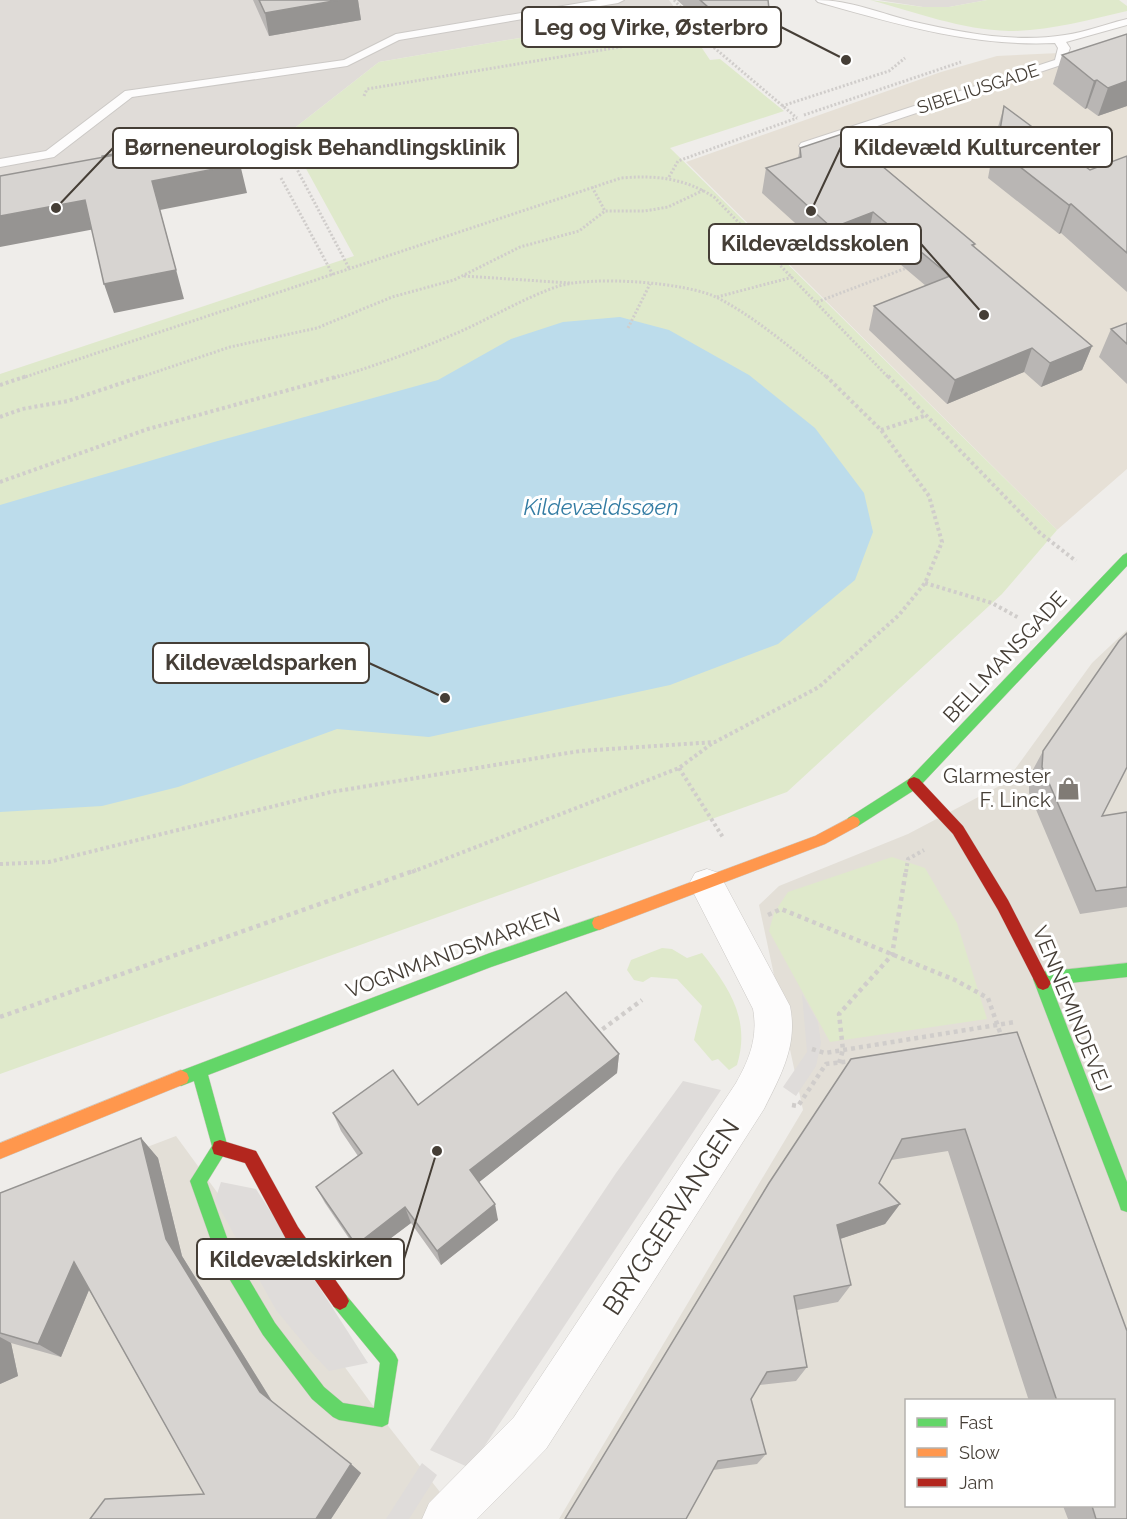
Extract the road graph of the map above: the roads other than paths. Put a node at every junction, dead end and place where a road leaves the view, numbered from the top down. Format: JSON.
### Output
{"nodes":[{"id":1,"x":618,"y":0,"type":"edge"},
{"id":2,"x":822,"y":0,"type":"edge"},
{"id":3,"x":565,"y":4,"type":"edge"},
{"id":4,"x":1127,"y":22,"type":"edge"},
{"id":5,"x":1058,"y":40,"type":"junction"},
{"id":6,"x":805,"y":146,"type":"edge"},
{"id":7,"x":0,"y":164,"type":"edge"},
{"id":8,"x":1127,"y":558,"type":"edge"},
{"id":9,"x":914,"y":783,"type":"junction"},
{"id":10,"x":707,"y":884,"type":"junction"},
{"id":11,"x":1127,"y":970,"type":"edge"},
{"id":12,"x":1041,"y":979,"type":"junction"},
{"id":13,"x":200,"y":1071,"type":"junction"},
{"id":14,"x":220,"y":1148,"type":"junction"},
{"id":15,"x":0,"y":1152,"type":"edge"},
{"id":16,"x":1127,"y":1204,"type":"edge"},
{"id":17,"x":445,"y":1519,"type":"edge"}],
"edges":[{"from":1,"to":3,"type":"lane"},
{"from":2,"to":5,"type":"lane","name":"SIBELIUSGADE"},
{"from":3,"to":7,"type":"lane"},
{"from":4,"to":5,"type":"lane","name":"SIBELIUSGADE"},
{"from":5,"to":6,"type":"lane","name":"SIBELIUSGADE"},
{"from":8,"to":9,"type":"street","name":"BELLMANSGADE"},
{"from":9,"to":10,"type":"street","name":"VOGNMANDSMARKEN"},
{"from":9,"to":12,"type":"street","name":"VENNEMINDEVEJ"},
{"from":10,"to":13,"type":"street","name":"VOGNMANDSMARKEN"},
{"from":10,"to":17,"type":"street","name":"BRYGGERVANGEN"},
{"from":11,"to":12,"type":"street"},
{"from":12,"to":16,"type":"street","name":"VENNEMINDEVEJ"},
{"from":13,"to":14,"type":"street"},
{"from":13,"to":15,"type":"street","name":"VOGNMANDSMARKEN"},
{"from":14,"to":14,"type":"street"}]}
